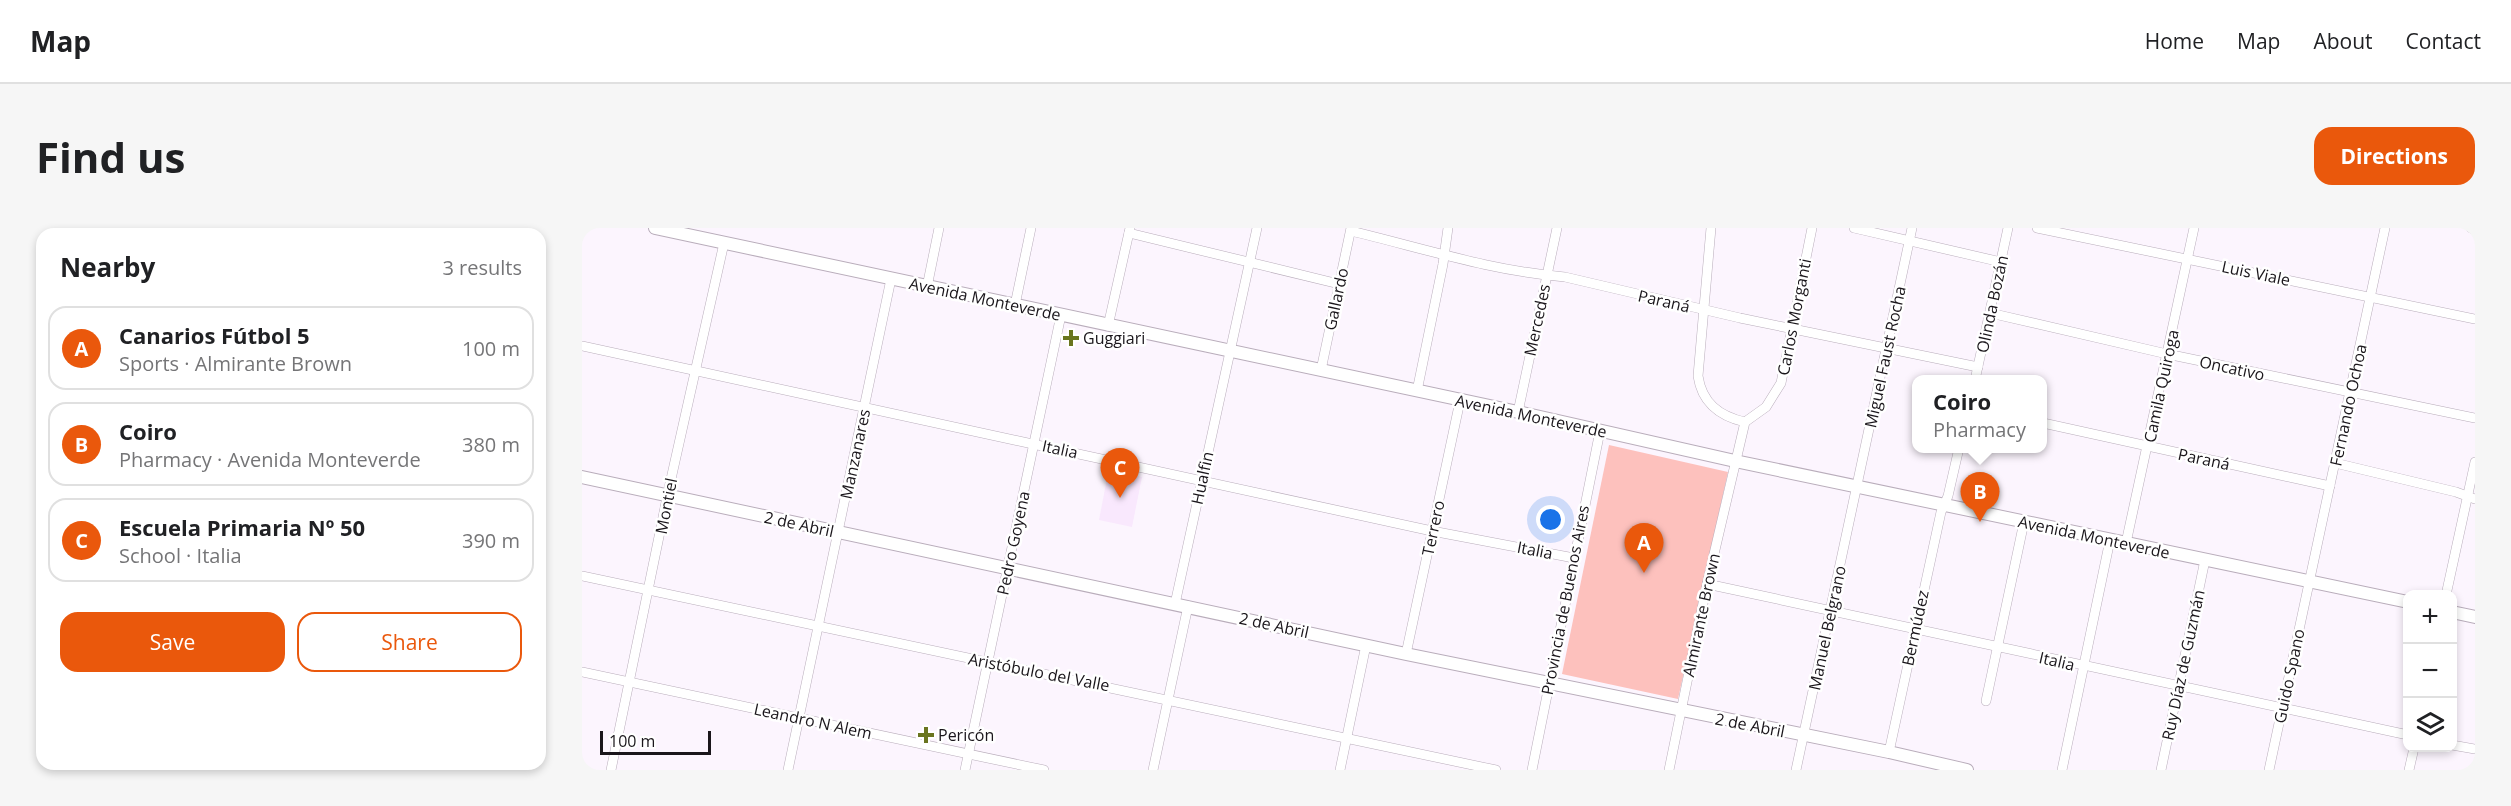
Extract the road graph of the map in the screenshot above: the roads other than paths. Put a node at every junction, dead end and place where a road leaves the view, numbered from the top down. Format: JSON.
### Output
{"nodes":[{"id":1,"x":655,"y":228,"type":"edge"},
{"id":2,"x":939,"y":228,"type":"edge"},
{"id":3,"x":1031,"y":228,"type":"edge"},
{"id":4,"x":1257,"y":228,"type":"edge"},
{"id":5,"x":1448,"y":228,"type":"edge"},
{"id":6,"x":1557,"y":228,"type":"edge"},
{"id":7,"x":1711,"y":228,"type":"edge"},
{"id":8,"x":1812,"y":228,"type":"edge"},
{"id":9,"x":1854,"y":228,"type":"edge"},
{"id":10,"x":1912,"y":228,"type":"edge"},
{"id":11,"x":2008,"y":228,"type":"edge"},
{"id":12,"x":2037,"y":228,"type":"edge"},
{"id":13,"x":2194,"y":228,"type":"edge"},
{"id":14,"x":2385,"y":228,"type":"edge"},
{"id":15,"x":1129,"y":230,"type":"edge"},
{"id":16,"x":1351,"y":230,"type":"edge"},
{"id":17,"x":1910,"y":241,"type":"junction"},
{"id":18,"x":724,"y":243,"type":"junction"},
{"id":19,"x":1443,"y":254,"type":"junction"},
{"id":20,"x":2187,"y":259,"type":"junction"},
{"id":21,"x":1250,"y":262,"type":"junction"},
{"id":22,"x":2001,"y":262,"type":"junction"},
{"id":23,"x":1546,"y":276,"type":"junction"},
{"id":24,"x":891,"y":279,"type":"junction"},
{"id":25,"x":1339,"y":284,"type":"junction"},
{"id":26,"x":927,"y":287,"type":"junction"},
{"id":27,"x":2372,"y":297,"type":"junction"},
{"id":28,"x":1015,"y":305,"type":"junction"},
{"id":29,"x":1702,"y":310,"type":"junction"},
{"id":30,"x":1990,"y":313,"type":"junction"},
{"id":31,"x":1061,"y":315,"type":"junction"},
{"id":32,"x":2475,"y":319,"type":"edge"},
{"id":33,"x":1108,"y":326,"type":"junction"},
{"id":34,"x":1792,"y":328,"type":"junction"},
{"id":35,"x":582,"y":346,"type":"edge"},
{"id":36,"x":1887,"y":347,"type":"junction"},
{"id":37,"x":1229,"y":351,"type":"junction"},
{"id":38,"x":2167,"y":354,"type":"junction"},
{"id":39,"x":1978,"y":367,"type":"junction"},
{"id":40,"x":1321,"y":370,"type":"junction"},
{"id":41,"x":694,"y":371,"type":"junction"},
{"id":42,"x":1976,"y":375,"type":"edge"},
{"id":43,"x":1417,"y":391,"type":"junction"},
{"id":44,"x":2350,"y":393,"type":"junction"},
{"id":45,"x":1460,"y":401,"type":"junction"},
{"id":46,"x":864,"y":409,"type":"junction"},
{"id":47,"x":1518,"y":412,"type":"junction"},
{"id":48,"x":2475,"y":418,"type":"edge"},
{"id":49,"x":1744,"y":422,"type":"junction"},
{"id":50,"x":2047,"y":424,"type":"edge"},
{"id":51,"x":1600,"y":431,"type":"junction"},
{"id":52,"x":1033,"y":443,"type":"junction"},
{"id":53,"x":2148,"y":447,"type":"junction"},
{"id":54,"x":1958,"y":453,"type":"edge"},
{"id":55,"x":1735,"y":460,"type":"junction"},
{"id":56,"x":2475,"y":462,"type":"edge"},
{"id":57,"x":2335,"y":463,"type":"junction"},
{"id":58,"x":582,"y":477,"type":"edge"},
{"id":59,"x":1201,"y":480,"type":"junction"},
{"id":60,"x":1858,"y":486,"type":"junction"},
{"id":61,"x":2330,"y":486,"type":"junction"},
{"id":62,"x":668,"y":496,"type":"junction"},
{"id":63,"x":2471,"y":498,"type":"edge"},
{"id":64,"x":1945,"y":504,"type":"junction"},
{"id":65,"x":2025,"y":522,"type":"junction"},
{"id":66,"x":1432,"y":531,"type":"junction"},
{"id":67,"x":838,"y":532,"type":"junction"},
{"id":68,"x":2110,"y":540,"type":"junction"},
{"id":69,"x":2126,"y":543,"type":"junction"},
{"id":70,"x":1574,"y":558,"type":"junction"},
{"id":71,"x":2205,"y":560,"type":"junction"},
{"id":72,"x":1007,"y":568,"type":"junction"},
{"id":73,"x":582,"y":576,"type":"edge"},
{"id":74,"x":2310,"y":582,"type":"junction"},
{"id":75,"x":1707,"y":584,"type":"junction"},
{"id":76,"x":2447,"y":590,"type":"edge"},
{"id":77,"x":648,"y":591,"type":"junction"},
{"id":78,"x":2403,"y":601,"type":"edge"},
{"id":79,"x":1182,"y":605,"type":"junction"},
{"id":80,"x":1831,"y":612,"type":"junction"},
{"id":81,"x":2457,"y":613,"type":"edge"},
{"id":82,"x":2475,"y":617,"type":"edge"},
{"id":83,"x":819,"y":626,"type":"junction"},
{"id":84,"x":1915,"y":630,"type":"junction"},
{"id":85,"x":1366,"y":645,"type":"junction"},
{"id":86,"x":1999,"y":647,"type":"junction"},
{"id":87,"x":1406,"y":654,"type":"junction"},
{"id":88,"x":987,"y":662,"type":"junction"},
{"id":89,"x":2084,"y":667,"type":"junction"},
{"id":90,"x":582,"y":672,"type":"edge"},
{"id":91,"x":630,"y":682,"type":"junction"},
{"id":92,"x":1549,"y":683,"type":"junction"},
{"id":93,"x":2179,"y":686,"type":"junction"},
{"id":94,"x":1168,"y":700,"type":"junction"},
{"id":95,"x":1986,"y":701,"type":"dead end"},
{"id":96,"x":2283,"y":708,"type":"junction"},
{"id":97,"x":1681,"y":711,"type":"junction"},
{"id":98,"x":799,"y":718,"type":"junction"},
{"id":99,"x":2403,"y":734,"type":"edge"},
{"id":100,"x":1804,"y":735,"type":"junction"},
{"id":101,"x":1347,"y":739,"type":"junction"},
{"id":102,"x":2457,"y":746,"type":"edge"},
{"id":103,"x":2475,"y":749,"type":"edge"},
{"id":104,"x":1889,"y":752,"type":"junction"},
{"id":105,"x":2413,"y":752,"type":"edge"},
{"id":106,"x":968,"y":753,"type":"junction"},
{"id":107,"x":1926,"y":765,"type":"edge"},
{"id":108,"x":611,"y":770,"type":"edge"},
{"id":109,"x":788,"y":770,"type":"edge"},
{"id":110,"x":964,"y":770,"type":"edge"},
{"id":111,"x":1044,"y":770,"type":"edge"},
{"id":112,"x":1153,"y":770,"type":"edge"},
{"id":113,"x":1340,"y":770,"type":"edge"},
{"id":114,"x":1496,"y":770,"type":"edge"},
{"id":115,"x":1532,"y":770,"type":"edge"},
{"id":116,"x":1669,"y":770,"type":"edge"},
{"id":117,"x":1796,"y":770,"type":"edge"},
{"id":118,"x":1967,"y":770,"type":"edge"},
{"id":119,"x":2062,"y":770,"type":"edge"},
{"id":120,"x":2161,"y":770,"type":"edge"},
{"id":121,"x":2269,"y":770,"type":"edge"},
{"id":122,"x":2409,"y":770,"type":"edge"}],
"edges":[{"from":1,"to":18,"type":"main road","name":"Avenida Monteverde"},
{"from":2,"to":26,"type":"street"},
{"from":3,"to":28,"type":"street"},
{"from":4,"to":21,"type":"street","name":"Hualfin"},
{"from":5,"to":19,"type":"street"},
{"from":6,"to":23,"type":"street","name":"Mercedes"},
{"from":7,"to":29,"type":"street"},
{"from":8,"to":34,"type":"street","name":"Carlos Morganti"},
{"from":9,"to":17,"type":"street"},
{"from":10,"to":17,"type":"street","name":"Miguel Faust Rocha"},
{"from":11,"to":22,"type":"street","name":"Olinda Bozán"},
{"from":12,"to":20,"type":"street","name":"Luis Viale"},
{"from":13,"to":20,"type":"street","name":"Camila Quiroga"},
{"from":14,"to":27,"type":"street","name":"Fernando Ochoa"},
{"from":15,"to":21,"type":"street"},
{"from":15,"to":33,"type":"street"},
{"from":16,"to":19,"type":"street","name":"Paraná"},
{"from":16,"to":25,"type":"street","name":"Gallardo"},
{"from":17,"to":22,"type":"street"},
{"from":17,"to":36,"type":"street","name":"Miguel Faust Rocha"},
{"from":18,"to":24,"type":"main road","name":"Avenida Monteverde"},
{"from":18,"to":41,"type":"street","name":"Montiel"},
{"from":19,"to":23,"type":"street","name":"Paraná"},
{"from":19,"to":43,"type":"street"},
{"from":20,"to":27,"type":"street","name":"Luis Viale"},
{"from":20,"to":38,"type":"street","name":"Camila Quiroga"},
{"from":21,"to":25,"type":"street"},
{"from":21,"to":37,"type":"street","name":"Hualfin"},
{"from":22,"to":30,"type":"street","name":"Olinda Bozán"},
{"from":23,"to":29,"type":"street","name":"Paraná"},
{"from":23,"to":47,"type":"street","name":"Mercedes"},
{"from":24,"to":26,"type":"main road","name":"Avenida Monteverde"},
{"from":24,"to":46,"type":"street","name":"Manzanares"},
{"from":25,"to":40,"type":"street","name":"Gallardo"},
{"from":26,"to":28,"type":"main road","name":"Avenida Monteverde"},
{"from":27,"to":32,"type":"street","name":"Luis Viale"},
{"from":27,"to":44,"type":"street","name":"Fernando Ochoa"},
{"from":28,"to":31,"type":"main road","name":"Avenida Monteverde"},
{"from":29,"to":34,"type":"street","name":"Paraná"},
{"from":29,"to":49,"type":"street"},
{"from":30,"to":38,"type":"street","name":"Oncativo"},
{"from":30,"to":39,"type":"street","name":"Olinda Bozán"},
{"from":31,"to":33,"type":"main road","name":"Avenida Monteverde"},
{"from":31,"to":52,"type":"street","name":"Pedro Goyena"},
{"from":33,"to":37,"type":"main road","name":"Avenida Monteverde"},
{"from":34,"to":36,"type":"street","name":"Paraná"},
{"from":34,"to":49,"type":"street","name":"Carlos Morganti"},
{"from":35,"to":41,"type":"street","name":"Italia"},
{"from":36,"to":39,"type":"street","name":"Paraná"},
{"from":36,"to":60,"type":"street","name":"Miguel Faust Rocha"},
{"from":37,"to":40,"type":"main road","name":"Avenida Monteverde"},
{"from":37,"to":59,"type":"street","name":"Hualfin"},
{"from":38,"to":44,"type":"street","name":"Oncativo"},
{"from":38,"to":53,"type":"street","name":"Camila Quiroga"},
{"from":39,"to":42,"type":"street","name":"Olinda Bozán"},
{"from":40,"to":43,"type":"main road","name":"Avenida Monteverde"},
{"from":41,"to":46,"type":"street","name":"Italia"},
{"from":41,"to":62,"type":"street","name":"Montiel"},
{"from":43,"to":45,"type":"main road","name":"Avenida Monteverde"},
{"from":44,"to":48,"type":"street","name":"Oncativo"},
{"from":44,"to":57,"type":"street","name":"Fernando Ochoa"},
{"from":45,"to":47,"type":"main road","name":"Avenida Monteverde"},
{"from":45,"to":66,"type":"street","name":"Terrero"},
{"from":46,"to":52,"type":"street","name":"Italia"},
{"from":46,"to":67,"type":"street","name":"Manzanares"},
{"from":47,"to":51,"type":"main road","name":"Avenida Monteverde"},
{"from":49,"to":55,"type":"street"},
{"from":50,"to":53,"type":"street","name":"Paraná"},
{"from":51,"to":55,"type":"main road","name":"Avenida Monteverde"},
{"from":51,"to":70,"type":"street","name":"Provincia de Buenos Aires"},
{"from":52,"to":59,"type":"street","name":"Italia"},
{"from":52,"to":72,"type":"street","name":"Pedro Goyena"},
{"from":53,"to":61,"type":"street","name":"Paraná"},
{"from":53,"to":69,"type":"street","name":"Camila Quiroga"},
{"from":54,"to":64,"type":"street"},
{"from":55,"to":60,"type":"main road","name":"Avenida Monteverde"},
{"from":55,"to":75,"type":"street","name":"Almirante Brown"},
{"from":56,"to":63,"type":"street"},
{"from":57,"to":61,"type":"street","name":"Fernando Ochoa"},
{"from":57,"to":63,"type":"street"},
{"from":58,"to":62,"type":"main road","name":"2 de Abril"},
{"from":59,"to":66,"type":"street","name":"Italia"},
{"from":59,"to":79,"type":"street","name":"Hualfin"},
{"from":60,"to":64,"type":"main road","name":"Avenida Monteverde"},
{"from":60,"to":80,"type":"street","name":"Manuel Belgrano"},
{"from":61,"to":74,"type":"street","name":"Fernando Ochoa"},
{"from":62,"to":67,"type":"main road","name":"2 de Abril"},
{"from":62,"to":77,"type":"street","name":"Montiel"},
{"from":63,"to":76,"type":"street"},
{"from":64,"to":65,"type":"main road","name":"Avenida Monteverde"},
{"from":64,"to":84,"type":"street","name":"Bermúdez"},
{"from":65,"to":68,"type":"main road","name":"Avenida Monteverde"},
{"from":65,"to":86,"type":"street"},
{"from":66,"to":70,"type":"street","name":"Italia"},
{"from":66,"to":87,"type":"street","name":"Terrero"},
{"from":67,"to":72,"type":"main road","name":"2 de Abril"},
{"from":67,"to":83,"type":"street","name":"Manzanares"},
{"from":68,"to":69,"type":"main road","name":"Avenida Monteverde"},
{"from":68,"to":89,"type":"street"},
{"from":69,"to":71,"type":"main road","name":"Avenida Monteverde"},
{"from":70,"to":92,"type":"street","name":"Provincia de Buenos Aires"},
{"from":71,"to":74,"type":"main road","name":"Avenida Monteverde"},
{"from":71,"to":93,"type":"street","name":"Ruy Díaz de Guzmán"},
{"from":72,"to":79,"type":"main road","name":"2 de Abril"},
{"from":72,"to":88,"type":"street","name":"Pedro Goyena"},
{"from":73,"to":77,"type":"street","name":"Aristóbulo del Valle"},
{"from":74,"to":78,"type":"main road","name":"Avenida Monteverde"},
{"from":74,"to":96,"type":"street","name":"Guido Spano"},
{"from":75,"to":80,"type":"street","name":"Italia"},
{"from":75,"to":97,"type":"street","name":"Almirante Brown"},
{"from":77,"to":83,"type":"street","name":"Aristóbulo del Valle"},
{"from":77,"to":91,"type":"street","name":"Montiel"},
{"from":79,"to":85,"type":"main road","name":"2 de Abril"},
{"from":79,"to":94,"type":"street","name":"Hualfin"},
{"from":80,"to":84,"type":"street","name":"Italia"},
{"from":80,"to":100,"type":"street","name":"Manuel Belgrano"},
{"from":81,"to":82,"type":"main road"},
{"from":83,"to":88,"type":"street","name":"Aristóbulo del Valle"},
{"from":83,"to":98,"type":"street","name":"Manzanares"},
{"from":84,"to":86,"type":"street","name":"Italia"},
{"from":84,"to":104,"type":"street","name":"Bermúdez"},
{"from":85,"to":87,"type":"main road","name":"2 de Abril"},
{"from":85,"to":101,"type":"street"},
{"from":86,"to":89,"type":"street","name":"Italia"},
{"from":86,"to":95,"type":"street"},
{"from":87,"to":92,"type":"main road","name":"2 de Abril"},
{"from":88,"to":94,"type":"street","name":"Aristóbulo del Valle"},
{"from":88,"to":106,"type":"street","name":"Pedro Goyena"},
{"from":89,"to":93,"type":"street","name":"Italia"},
{"from":89,"to":119,"type":"street"},
{"from":90,"to":91,"type":"street","name":"Leandro N Alem"},
{"from":91,"to":98,"type":"street","name":"Leandro N Alem"},
{"from":91,"to":108,"type":"street","name":"Montiel"},
{"from":92,"to":97,"type":"main road","name":"2 de Abril"},
{"from":92,"to":115,"type":"street","name":"Provincia de Buenos Aires"},
{"from":93,"to":96,"type":"street","name":"Italia"},
{"from":93,"to":120,"type":"street","name":"Ruy Díaz de Guzmán"},
{"from":94,"to":101,"type":"street","name":"Aristóbulo del Valle"},
{"from":94,"to":112,"type":"street","name":"Hualfin"},
{"from":96,"to":99,"type":"street","name":"Italia"},
{"from":96,"to":121,"type":"street","name":"Guido Spano"},
{"from":97,"to":100,"type":"main road","name":"2 de Abril"},
{"from":97,"to":116,"type":"street","name":"Almirante Brown"},
{"from":98,"to":106,"type":"street","name":"Leandro N Alem"},
{"from":98,"to":109,"type":"street","name":"Manzanares"},
{"from":100,"to":104,"type":"main road","name":"2 de Abril"},
{"from":100,"to":117,"type":"street","name":"Manuel Belgrano"},
{"from":101,"to":113,"type":"street"},
{"from":101,"to":114,"type":"street","name":"Aristóbulo del Valle"},
{"from":102,"to":103,"type":"street"},
{"from":104,"to":107,"type":"main road","name":"2 de Abril"},
{"from":105,"to":122,"type":"street"},
{"from":106,"to":110,"type":"street","name":"Pedro Goyena"},
{"from":106,"to":111,"type":"street","name":"Leandro N Alem"},
{"from":107,"to":118,"type":"main road","name":"2 de Abril"}]}
